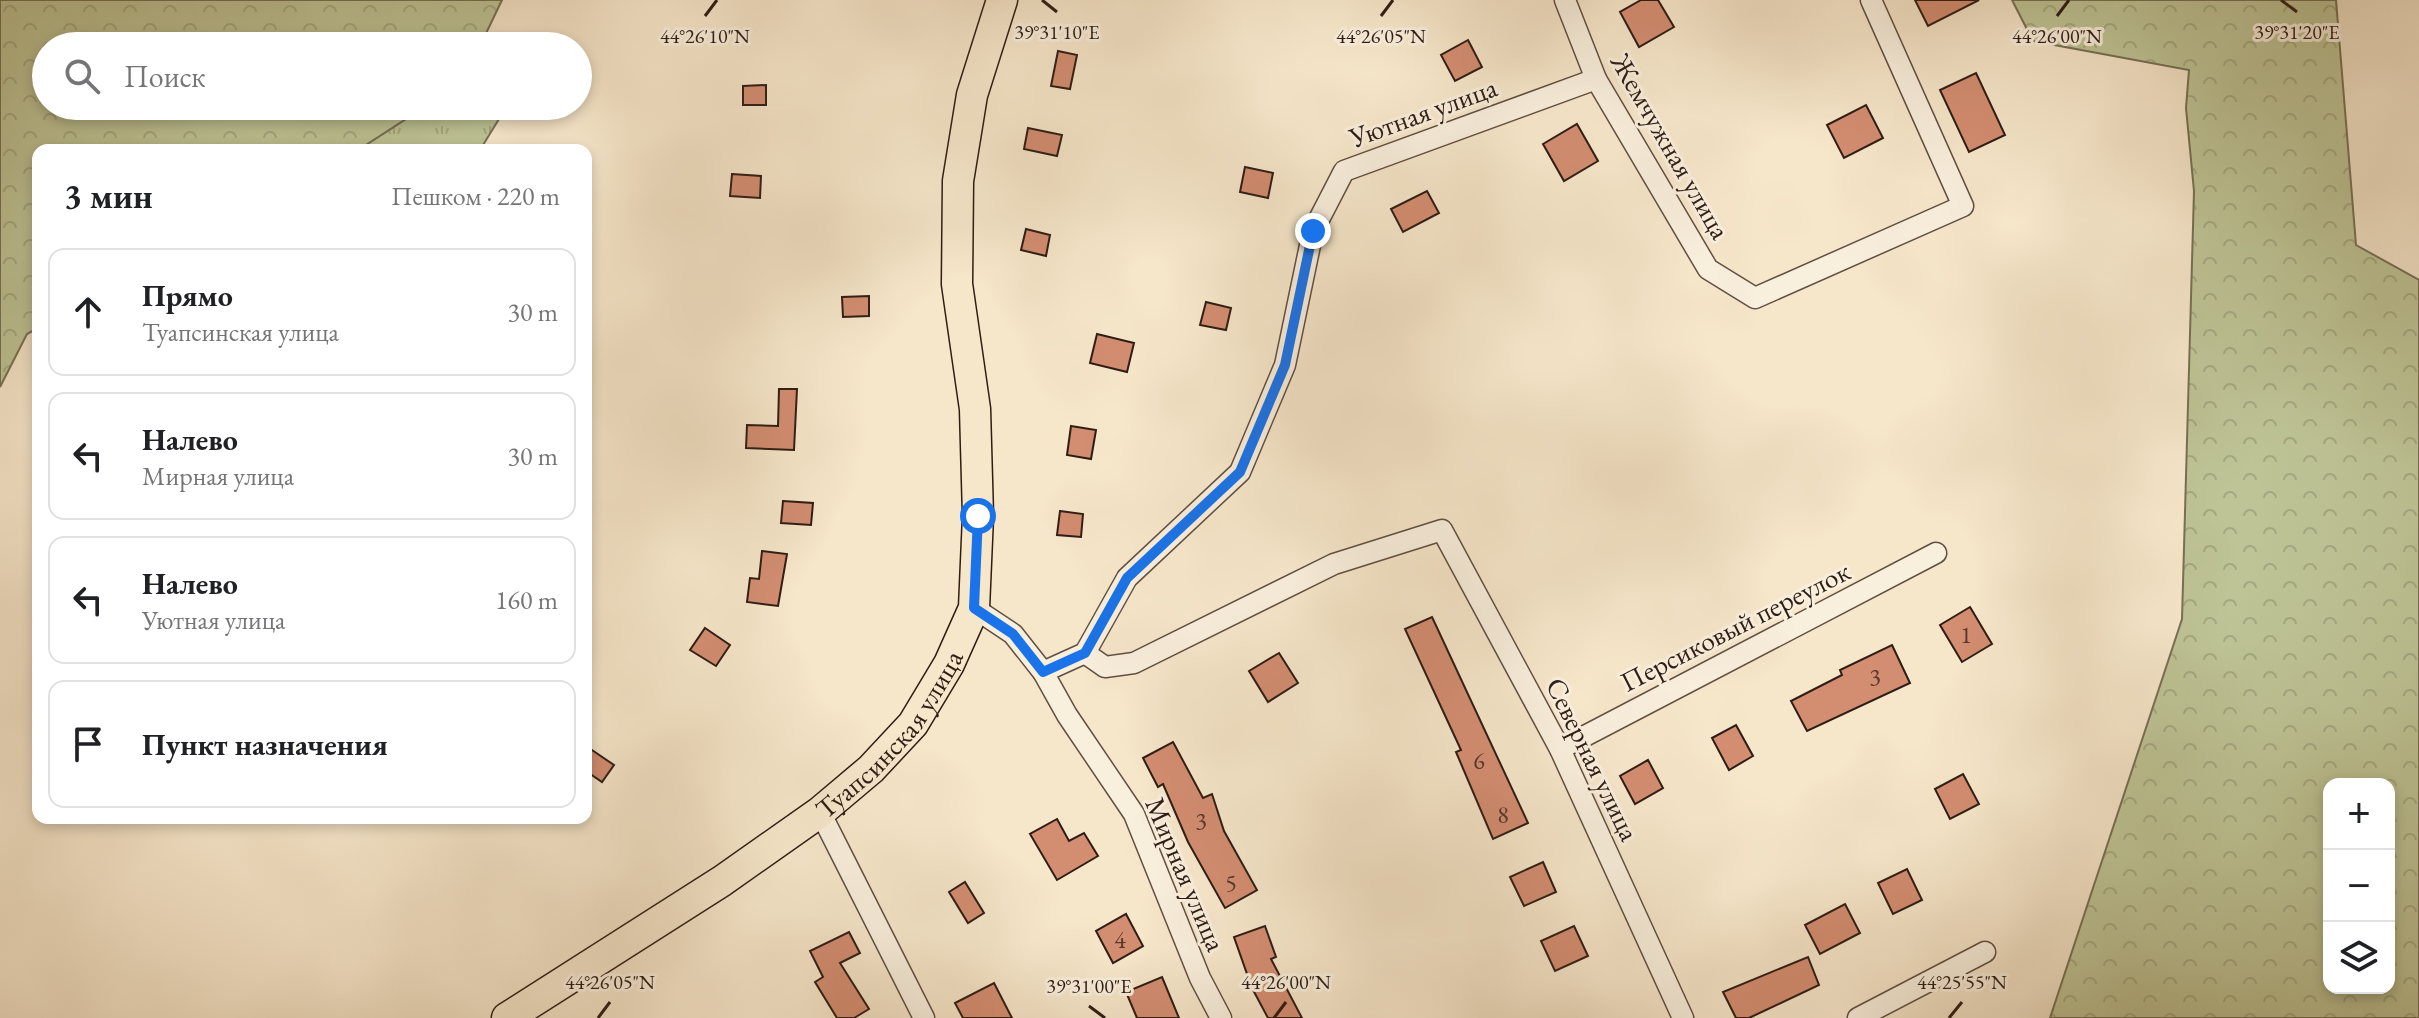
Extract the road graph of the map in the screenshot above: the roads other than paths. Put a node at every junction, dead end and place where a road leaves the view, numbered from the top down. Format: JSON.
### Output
{"nodes":[{"id":1,"x":1002,"y":0,"type":"edge"},
{"id":2,"x":1565,"y":0,"type":"edge"},
{"id":3,"x":1871,"y":0,"type":"edge"},
{"id":4,"x":1596,"y":79,"type":"junction"},
{"id":5,"x":1936,"y":553,"type":"dead end"},
{"id":6,"x":974,"y":608,"type":"junction"},
{"id":7,"x":1085,"y":653,"type":"junction"},
{"id":8,"x":1043,"y":672,"type":"junction"},
{"id":9,"x":1560,"y":749,"type":"junction"},
{"id":10,"x":820,"y":812,"type":"junction"},
{"id":11,"x":1985,"y":952,"type":"dead end"},
{"id":12,"x":507,"y":1018,"type":"edge"},
{"id":13,"x":924,"y":1018,"type":"edge"},
{"id":14,"x":1221,"y":1018,"type":"edge"},
{"id":15,"x":1683,"y":1018,"type":"edge"},
{"id":16,"x":1858,"y":1018,"type":"edge"}],
"edges":[{"from":1,"to":6,"type":"main road","name":"Туапсинская улица"},
{"from":2,"to":4,"type":"street","name":"Жемчужная улица"},
{"from":3,"to":4,"type":"street","name":"Жемчужная улица"},
{"from":4,"to":7,"type":"street","name":"Уютная улица"},
{"from":5,"to":9,"type":"street","name":"Персиковый переулок"},
{"from":6,"to":8,"type":"street","name":"Мирная улица"},
{"from":6,"to":10,"type":"main road","name":"Туапсинская улица"},
{"from":7,"to":8,"type":"street"},
{"from":7,"to":9,"type":"street","name":"Северная улица"},
{"from":8,"to":14,"type":"street","name":"Мирная улица"},
{"from":9,"to":15,"type":"street","name":"Северная улица"},
{"from":10,"to":12,"type":"main road","name":"Туапсинская улица"},
{"from":10,"to":13,"type":"street"},
{"from":11,"to":16,"type":"street"}]}
